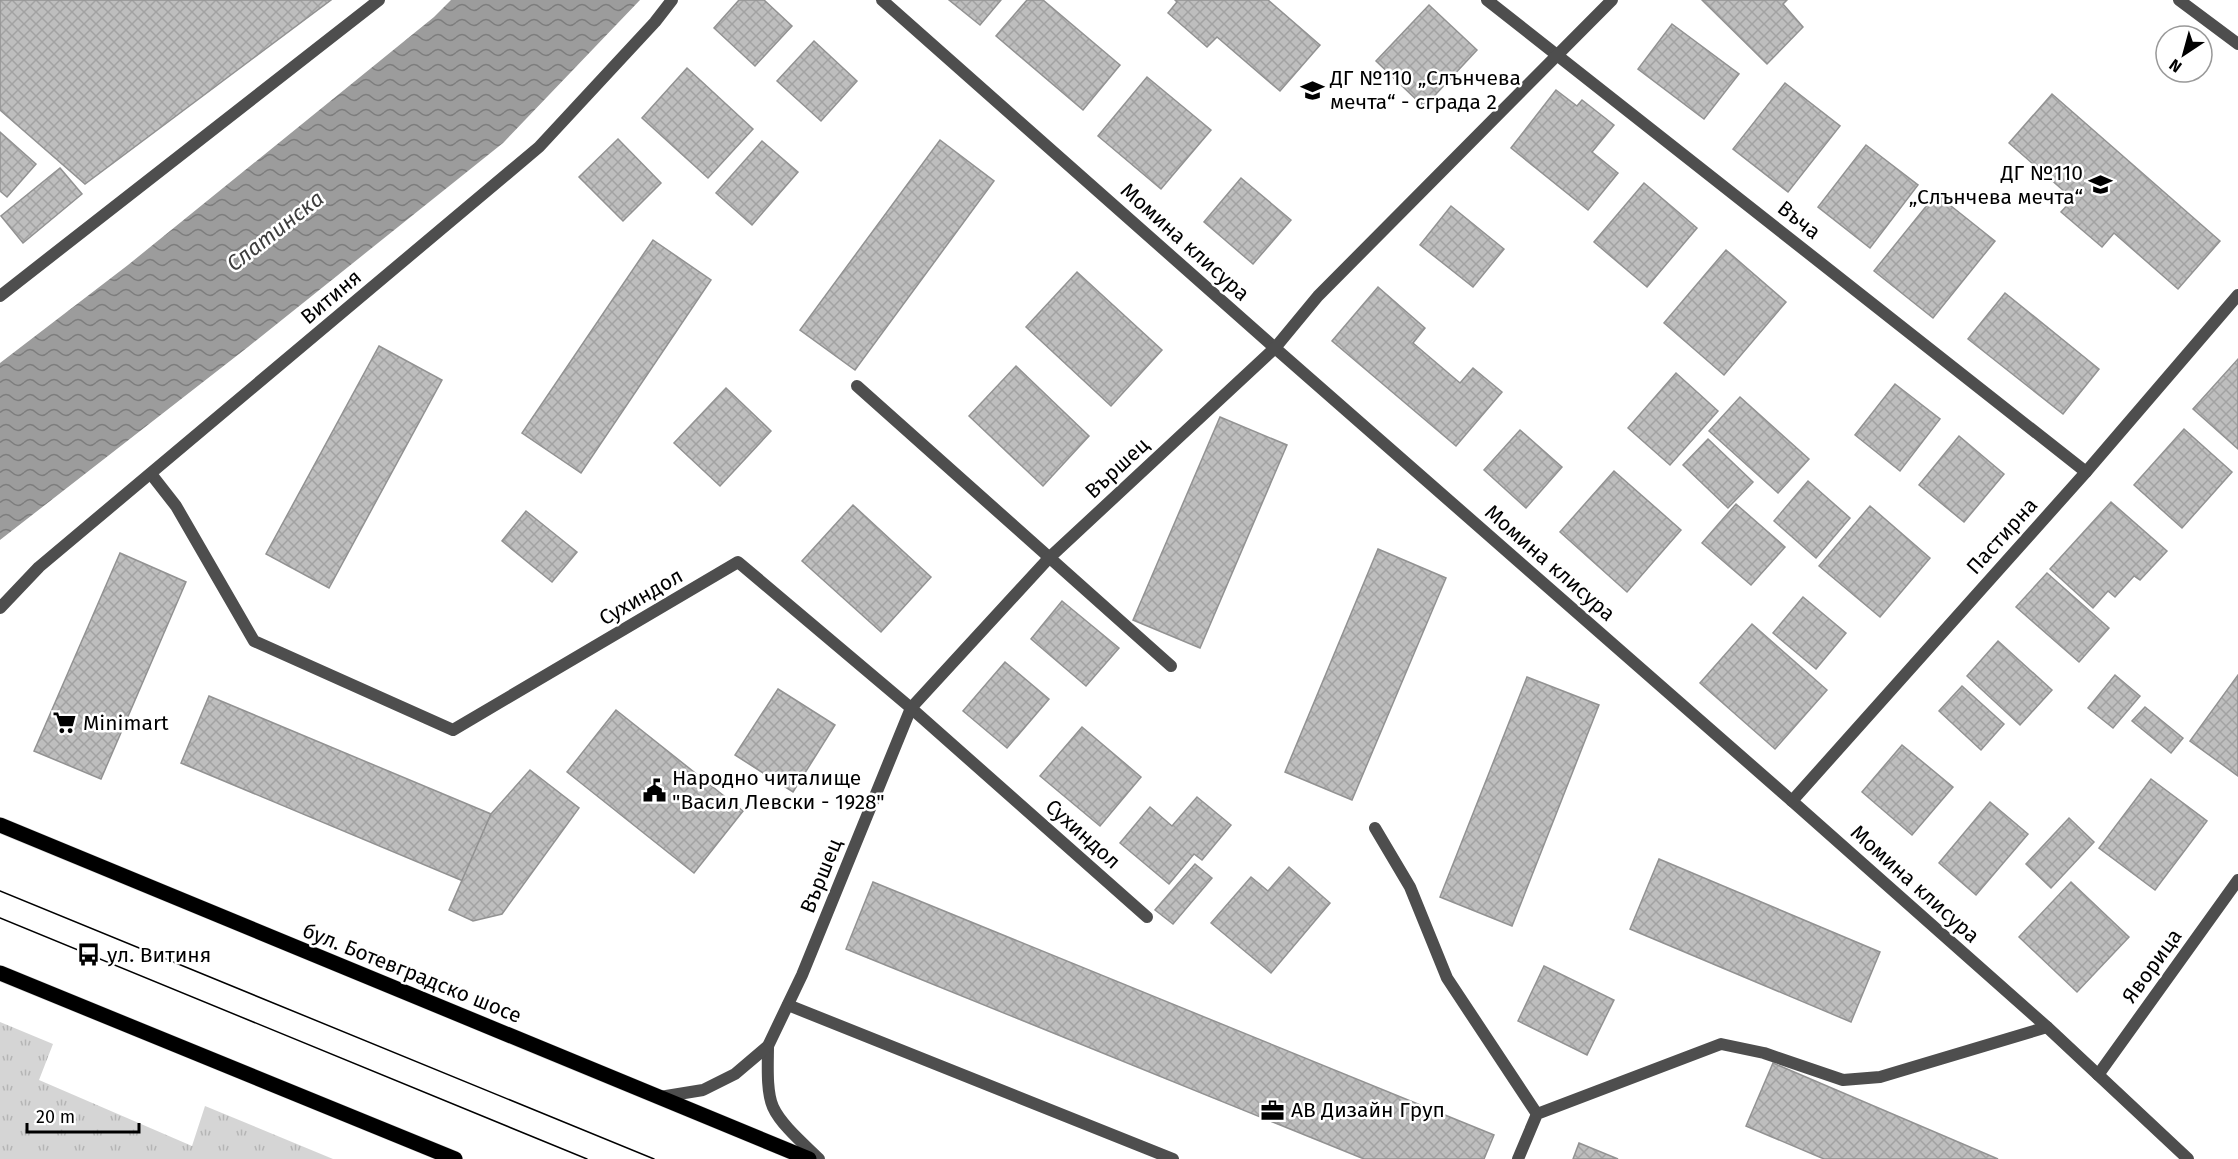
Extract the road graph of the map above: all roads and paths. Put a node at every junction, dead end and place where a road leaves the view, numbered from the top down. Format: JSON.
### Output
{"nodes":[{"id":1,"x":379,"y":0,"type":"edge"},
{"id":2,"x":672,"y":0,"type":"edge"},
{"id":3,"x":882,"y":0,"type":"edge"},
{"id":4,"x":1487,"y":0,"type":"edge"},
{"id":5,"x":1612,"y":0,"type":"edge"},
{"id":6,"x":2179,"y":0,"type":"edge"},
{"id":7,"x":2238,"y":44,"type":"edge"},
{"id":8,"x":1557,"y":55,"type":"junction"},
{"id":9,"x":2238,"y":295,"type":"edge"},
{"id":10,"x":0,"y":296,"type":"edge"},
{"id":11,"x":1275,"y":348,"type":"junction"},
{"id":12,"x":857,"y":386,"type":"dead end"},
{"id":13,"x":2086,"y":472,"type":"junction"},
{"id":14,"x":151,"y":474,"type":"junction"},
{"id":15,"x":1049,"y":558,"type":"junction"},
{"id":16,"x":0,"y":608,"type":"edge"},
{"id":17,"x":1171,"y":666,"type":"dead end"},
{"id":18,"x":911,"y":708,"type":"junction"},
{"id":19,"x":1792,"y":801,"type":"junction"},
{"id":20,"x":4,"y":825,"type":"edge"},
{"id":21,"x":1375,"y":828,"type":"dead end"},
{"id":22,"x":2238,"y":880,"type":"edge"},
{"id":23,"x":1147,"y":917,"type":"dead end"},
{"id":24,"x":0,"y":973,"type":"edge"},
{"id":25,"x":788,"y":1005,"type":"junction"},
{"id":26,"x":2047,"y":1027,"type":"junction"},
{"id":27,"x":768,"y":1046,"type":"junction"},
{"id":28,"x":2098,"y":1075,"type":"junction"},
{"id":29,"x":659,"y":1098,"type":"junction"},
{"id":30,"x":1537,"y":1114,"type":"junction"},
{"id":31,"x":455,"y":1159,"type":"edge"},
{"id":32,"x":809,"y":1159,"type":"edge"},
{"id":33,"x":819,"y":1159,"type":"edge"},
{"id":34,"x":1173,"y":1159,"type":"edge"},
{"id":35,"x":1518,"y":1159,"type":"edge"},
{"id":36,"x":2188,"y":1159,"type":"edge"}],
"edges":[{"from":1,"to":10,"type":"street"},
{"from":2,"to":14,"type":"street","name":"Витиня"},
{"from":3,"to":11,"type":"street","name":"Момина клисура"},
{"from":4,"to":8,"type":"street","name":"Въча"},
{"from":5,"to":8,"type":"street","name":"Вършец"},
{"from":6,"to":7,"type":"street"},
{"from":8,"to":11,"type":"street","name":"Вършец"},
{"from":8,"to":13,"type":"street","name":"Въча"},
{"from":9,"to":13,"type":"street","name":"Пастирна"},
{"from":11,"to":15,"type":"street","name":"Вършец"},
{"from":11,"to":19,"type":"street","name":"Момина клисура"},
{"from":12,"to":15,"type":"street"},
{"from":13,"to":19,"type":"street","name":"Пастирна"},
{"from":14,"to":16,"type":"street","name":"Витиня"},
{"from":14,"to":18,"type":"street","name":"Сухиндол"},
{"from":15,"to":17,"type":"street"},
{"from":15,"to":18,"type":"street","name":"Вършец"},
{"from":18,"to":23,"type":"street","name":"Сухиндол"},
{"from":18,"to":25,"type":"street","name":"Вършец"},
{"from":19,"to":26,"type":"street","name":"Момина клисура"},
{"from":20,"to":29,"type":"main road","name":"бул. Ботевградско шосе"},
{"from":21,"to":30,"type":"street"},
{"from":22,"to":28,"type":"street","name":"Яворица"},
{"from":24,"to":31,"type":"main road"},
{"from":25,"to":27,"type":"street","name":"Вършец"},
{"from":25,"to":34,"type":"street"},
{"from":26,"to":28,"type":"street","name":"Момина клисура"},
{"from":26,"to":30,"type":"street"},
{"from":27,"to":29,"type":"street","name":"Вършец"},
{"from":27,"to":33,"type":"street","name":"Вършец"},
{"from":28,"to":36,"type":"street","name":"Момина клисура"},
{"from":29,"to":32,"type":"main road","name":"бул. Ботевградско шосе"},
{"from":30,"to":35,"type":"street"}]}
